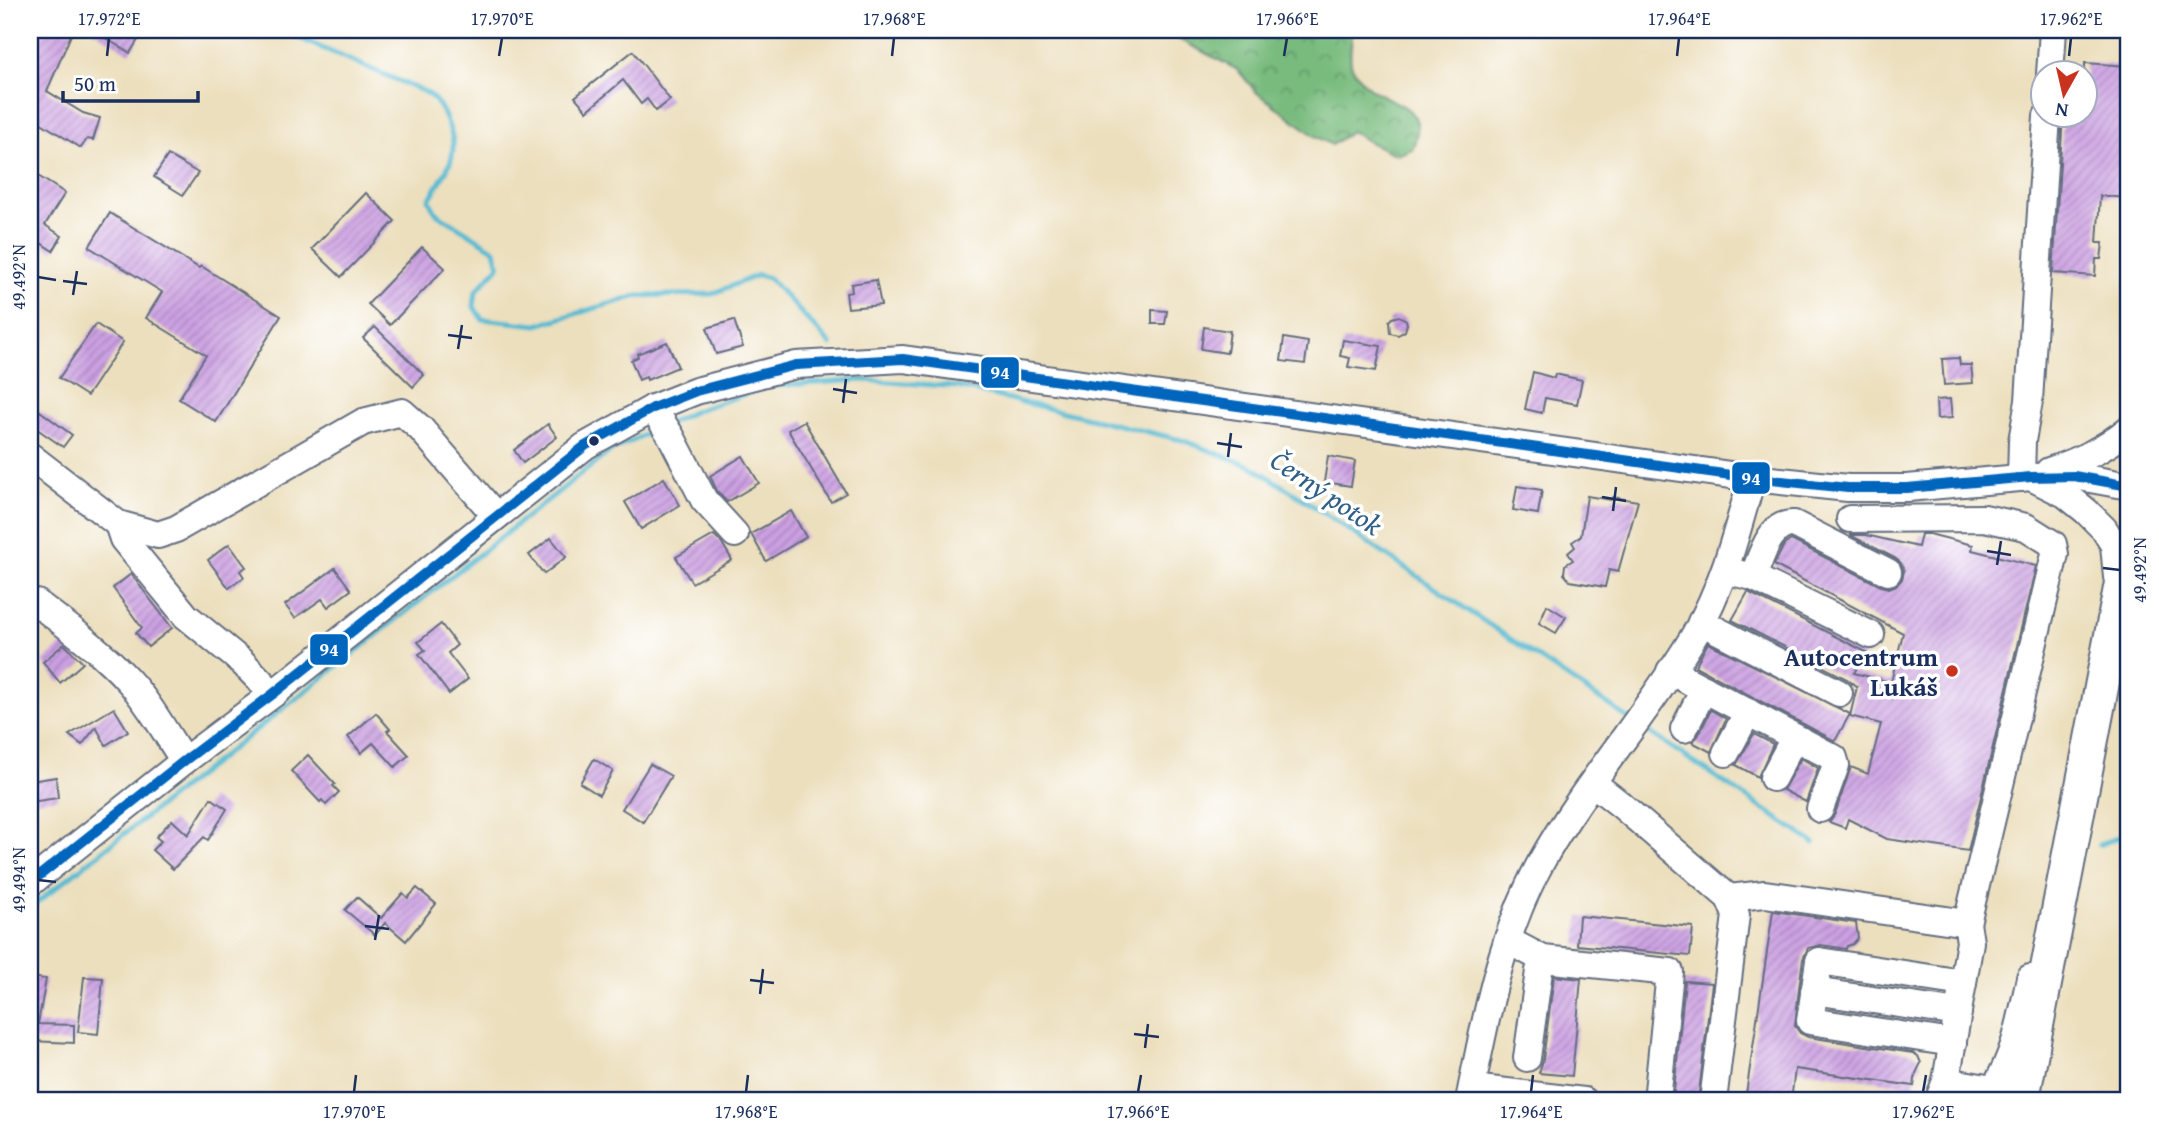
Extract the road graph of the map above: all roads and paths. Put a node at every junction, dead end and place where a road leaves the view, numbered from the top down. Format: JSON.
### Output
{"nodes":[{"id":1,"x":2053,"y":30,"type":"edge"},
{"id":2,"x":2051,"y":60,"type":"edge"},
{"id":3,"x":2046,"y":130,"type":"edge"},
{"id":4,"x":660,"y":420,"type":"junction"},
{"id":5,"x":2129,"y":429,"type":"edge"},
{"id":6,"x":30,"y":456,"type":"edge"},
{"id":7,"x":2026,"y":477,"type":"junction"},
{"id":8,"x":1752,"y":478,"type":"junction"},
{"id":9,"x":1972,"y":482,"type":"junction"},
{"id":10,"x":2129,"y":486,"type":"edge"},
{"id":11,"x":496,"y":516,"type":"junction"},
{"id":12,"x":1976,"y":518,"type":"junction"},
{"id":13,"x":1850,"y":520,"type":"dead end"},
{"id":14,"x":118,"y":524,"type":"junction"},
{"id":15,"x":735,"y":534,"type":"dead end"},
{"id":16,"x":2129,"y":544,"type":"edge"},
{"id":17,"x":1724,"y":570,"type":"junction"},
{"id":18,"x":1888,"y":572,"type":"dead end"},
{"id":19,"x":1753,"y":577,"type":"junction"},
{"id":20,"x":2118,"y":594,"type":"junction"},
{"id":21,"x":37,"y":603,"type":"dead end"},
{"id":22,"x":1701,"y":622,"type":"junction"},
{"id":23,"x":1871,"y":635,"type":"dead end"},
{"id":24,"x":1670,"y":671,"type":"junction"},
{"id":25,"x":1704,"y":689,"type":"junction"},
{"id":26,"x":1839,"y":693,"type":"dead end"},
{"id":27,"x":273,"y":694,"type":"junction"},
{"id":28,"x":1748,"y":712,"type":"junction"},
{"id":29,"x":1684,"y":729,"type":"dead end"},
{"id":30,"x":1794,"y":738,"type":"junction"},
{"id":31,"x":1726,"y":753,"type":"dead end"},
{"id":32,"x":184,"y":761,"type":"junction"},
{"id":33,"x":1773,"y":778,"type":"dead end"},
{"id":34,"x":1593,"y":783,"type":"junction"},
{"id":35,"x":1819,"y":809,"type":"dead end"},
{"id":36,"x":30,"y":883,"type":"edge"},
{"id":37,"x":1729,"y":898,"type":"junction"},
{"id":38,"x":1967,"y":923,"type":"junction"},
{"id":39,"x":1507,"y":940,"type":"junction"},
{"id":40,"x":1543,"y":958,"type":"junction"},
{"id":41,"x":1963,"y":983,"type":"junction"},
{"id":42,"x":1814,"y":991,"type":"junction"},
{"id":43,"x":1958,"y":1013,"type":"junction"},
{"id":44,"x":1953,"y":1043,"type":"junction"},
{"id":45,"x":1527,"y":1058,"type":"dead end"},
{"id":46,"x":1942,"y":1091,"type":"edge"},
{"id":47,"x":1470,"y":1095,"type":"edge"},
{"id":48,"x":2014,"y":1095,"type":"edge"},
{"id":49,"x":1584,"y":1101,"type":"edge"},
{"id":50,"x":1657,"y":1101,"type":"edge"},
{"id":51,"x":1713,"y":1101,"type":"edge"}],
"edges":[{"from":1,"to":2,"type":"street"},
{"from":3,"to":7,"type":"street"},
{"from":4,"to":8,"type":"street"},
{"from":4,"to":11,"type":"street"},
{"from":4,"to":15,"type":"street"},
{"from":5,"to":7,"type":"street"},
{"from":6,"to":14,"type":"street"},
{"from":7,"to":9,"type":"street"},
{"from":7,"to":10,"type":"street"},
{"from":7,"to":20,"type":"street"},
{"from":8,"to":9,"type":"street"},
{"from":8,"to":17,"type":"street"},
{"from":9,"to":12,"type":"street"},
{"from":11,"to":14,"type":"street"},
{"from":11,"to":27,"type":"street"},
{"from":12,"to":13,"type":"street"},
{"from":12,"to":38,"type":"street"},
{"from":14,"to":27,"type":"street"},
{"from":16,"to":20,"type":"main road"},
{"from":17,"to":19,"type":"street"},
{"from":17,"to":22,"type":"street"},
{"from":18,"to":19,"type":"street"},
{"from":19,"to":23,"type":"street"},
{"from":20,"to":48,"type":"main road"},
{"from":21,"to":32,"type":"street"},
{"from":22,"to":24,"type":"street"},
{"from":22,"to":26,"type":"street"},
{"from":24,"to":25,"type":"street"},
{"from":24,"to":34,"type":"street"},
{"from":25,"to":28,"type":"street"},
{"from":25,"to":29,"type":"street"},
{"from":27,"to":32,"type":"street"},
{"from":28,"to":30,"type":"street"},
{"from":28,"to":31,"type":"street"},
{"from":30,"to":33,"type":"street"},
{"from":30,"to":35,"type":"street"},
{"from":32,"to":36,"type":"street"},
{"from":34,"to":37,"type":"street"},
{"from":34,"to":39,"type":"street"},
{"from":37,"to":38,"type":"street"},
{"from":37,"to":51,"type":"street"},
{"from":38,"to":41,"type":"street"},
{"from":39,"to":40,"type":"street"},
{"from":39,"to":47,"type":"street"},
{"from":40,"to":45,"type":"street"},
{"from":40,"to":50,"type":"street"},
{"from":41,"to":42,"type":"street"},
{"from":41,"to":43,"type":"street"},
{"from":42,"to":43,"type":"street"},
{"from":42,"to":44,"type":"street"},
{"from":43,"to":44,"type":"street"},
{"from":44,"to":46,"type":"street"},
{"from":46,"to":48,"type":"street"},
{"from":47,"to":49,"type":"street"}]}
